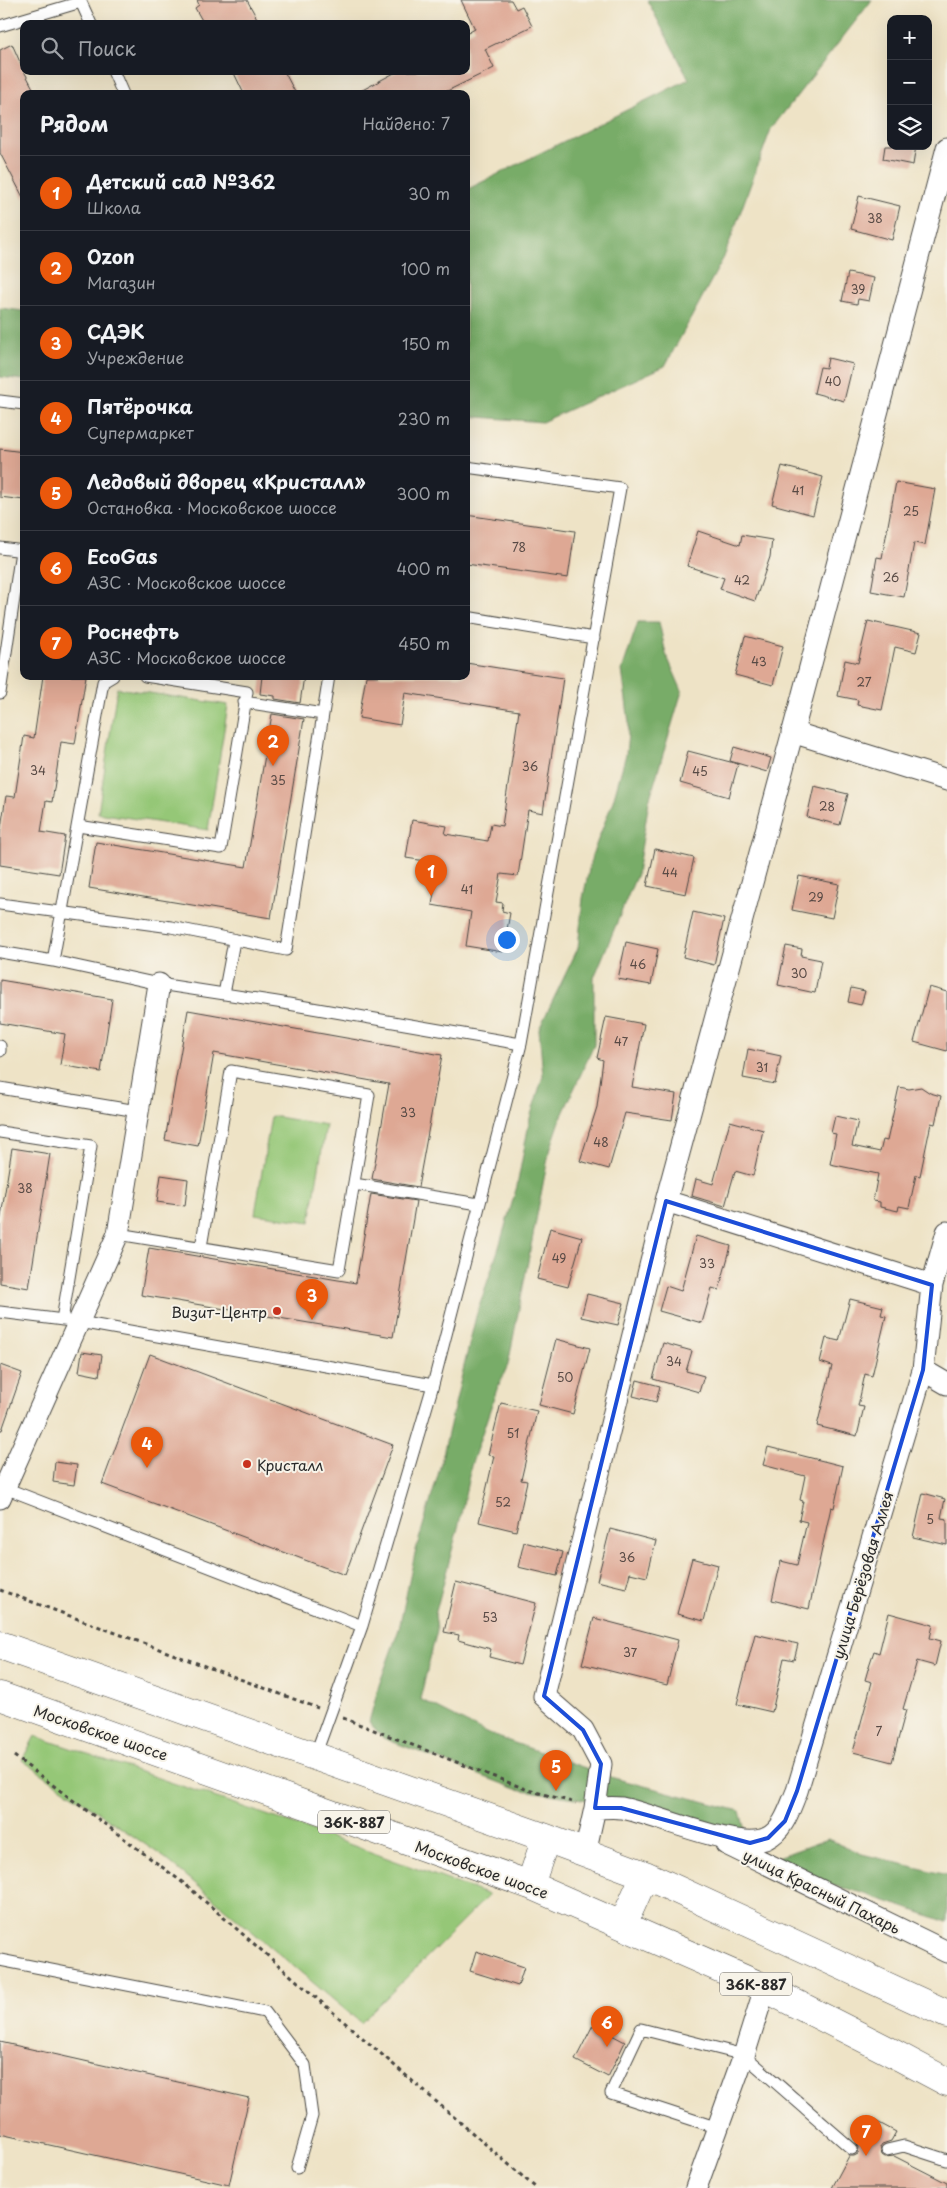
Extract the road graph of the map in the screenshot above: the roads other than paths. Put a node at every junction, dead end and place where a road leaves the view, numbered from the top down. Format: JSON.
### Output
{"nodes":[{"id":1,"x":20,"y":20,"type":"edge"},
{"id":2,"x":20,"y":20,"type":"edge"},
{"id":3,"x":89,"y":20,"type":"edge"},
{"id":4,"x":0,"y":26,"type":"edge"},
{"id":5,"x":115,"y":75,"type":"edge"},
{"id":6,"x":121,"y":90,"type":"edge"},
{"id":7,"x":947,"y":148,"type":"edge"},
{"id":8,"x":0,"y":401,"type":"edge"},
{"id":9,"x":20,"y":404,"type":"edge"},
{"id":10,"x":470,"y":468,"type":"edge"},
{"id":11,"x":0,"y":548,"type":"edge"},
{"id":12,"x":20,"y":551,"type":"edge"},
{"id":13,"x":20,"y":564,"type":"edge"},
{"id":14,"x":470,"y":618,"type":"edge"},
{"id":15,"x":594,"y":638,"type":"junction"},
{"id":16,"x":106,"y":680,"type":"edge"},
{"id":17,"x":171,"y":680,"type":"edge"},
{"id":18,"x":328,"y":680,"type":"edge"},
{"id":19,"x":0,"y":692,"type":"edge"},
{"id":20,"x":244,"y":702,"type":"junction"},
{"id":21,"x":323,"y":714,"type":"junction"},
{"id":22,"x":792,"y":732,"type":"junction"},
{"id":23,"x":947,"y":780,"type":"edge"},
{"id":24,"x":78,"y":826,"type":"junction"},
{"id":25,"x":0,"y":904,"type":"edge"},
{"id":26,"x":62,"y":912,"type":"junction"},
{"id":27,"x":234,"y":941,"type":"junction"},
{"id":28,"x":0,"y":952,"type":"edge"},
{"id":29,"x":53,"y":961,"type":"junction"},
{"id":30,"x":159,"y":984,"type":"junction"},
{"id":31,"x":224,"y":994,"type":"junction"},
{"id":32,"x":521,"y":1044,"type":"junction"},
{"id":33,"x":0,"y":1046,"type":"edge"},
{"id":34,"x":0,"y":1051,"type":"edge"},
{"id":35,"x":0,"y":1088,"type":"edge"},
{"id":36,"x":137,"y":1111,"type":"junction"},
{"id":37,"x":0,"y":1132,"type":"edge"},
{"id":38,"x":354,"y":1184,"type":"junction"},
{"id":39,"x":666,"y":1201,"type":"junction"},
{"id":40,"x":479,"y":1204,"type":"junction"},
{"id":41,"x":947,"y":1232,"type":"edge"},
{"id":42,"x":118,"y":1234,"type":"junction"},
{"id":43,"x":201,"y":1247,"type":"junction"},
{"id":44,"x":932,"y":1285,"type":"junction"},
{"id":45,"x":0,"y":1312,"type":"edge"},
{"id":46,"x":70,"y":1321,"type":"junction"},
{"id":47,"x":923,"y":1370,"type":"junction"},
{"id":48,"x":947,"y":1384,"type":"edge"},
{"id":49,"x":432,"y":1385,"type":"junction"},
{"id":50,"x":2,"y":1493,"type":"edge"},
{"id":51,"x":362,"y":1626,"type":"junction"},
{"id":52,"x":0,"y":1645,"type":"edge"},
{"id":53,"x":0,"y":1696,"type":"edge"},
{"id":54,"x":314,"y":1756,"type":"junction"},
{"id":55,"x":594,"y":1808,"type":"junction"},
{"id":56,"x":697,"y":1830,"type":"junction"},
{"id":57,"x":546,"y":1838,"type":"junction"},
{"id":58,"x":585,"y":1853,"type":"junction"},
{"id":59,"x":645,"y":1875,"type":"junction"},
{"id":60,"x":530,"y":1884,"type":"junction"},
{"id":61,"x":623,"y":1924,"type":"junction"},
{"id":62,"x":947,"y":1952,"type":"edge"},
{"id":63,"x":0,"y":1960,"type":"edge"},
{"id":64,"x":765,"y":1988,"type":"junction"},
{"id":65,"x":947,"y":2014,"type":"edge"},
{"id":66,"x":744,"y":2055,"type":"junction"},
{"id":67,"x":947,"y":2082,"type":"edge"},
{"id":68,"x":718,"y":2128,"type":"junction"},
{"id":69,"x":852,"y":2149,"type":"dead end"},
{"id":70,"x":887,"y":2150,"type":"dead end"},
{"id":71,"x":947,"y":2160,"type":"edge"},
{"id":72,"x":297,"y":2168,"type":"dead end"},
{"id":73,"x":696,"y":2188,"type":"edge"}],
"edges":[{"from":1,"to":4,"type":"lane"},
{"from":2,"to":3,"type":"lane"},
{"from":5,"to":6,"type":"lane"},
{"from":7,"to":22,"type":"street"},
{"from":8,"to":9,"type":"lane"},
{"from":10,"to":15,"type":"lane"},
{"from":11,"to":12,"type":"lane"},
{"from":13,"to":19,"type":"lane"},
{"from":14,"to":15,"type":"lane"},
{"from":15,"to":32,"type":"lane"},
{"from":16,"to":24,"type":"lane"},
{"from":17,"to":20,"type":"lane"},
{"from":18,"to":21,"type":"lane"},
{"from":20,"to":21,"type":"lane"},
{"from":20,"to":24,"type":"lane"},
{"from":21,"to":27,"type":"lane"},
{"from":22,"to":23,"type":"street"},
{"from":22,"to":39,"type":"street"},
{"from":24,"to":26,"type":"lane"},
{"from":25,"to":26,"type":"lane"},
{"from":26,"to":27,"type":"lane"},
{"from":26,"to":29,"type":"lane"},
{"from":27,"to":31,"type":"lane"},
{"from":28,"to":29,"type":"lane"},
{"from":29,"to":30,"type":"lane"},
{"from":30,"to":31,"type":"lane"},
{"from":30,"to":36,"type":"street"},
{"from":31,"to":32,"type":"lane"},
{"from":32,"to":40,"type":"lane"},
{"from":33,"to":34,"type":"lane"},
{"from":35,"to":36,"type":"lane"},
{"from":36,"to":42,"type":"street"},
{"from":37,"to":46,"type":"lane"},
{"from":38,"to":40,"type":"lane"},
{"from":38,"to":43,"type":"lane"},
{"from":38,"to":43,"type":"lane"},
{"from":39,"to":44,"type":"street"},
{"from":39,"to":55,"type":"street"},
{"from":40,"to":49,"type":"lane"},
{"from":41,"to":44,"type":"street","name":"улица Берёзовая Аллея"},
{"from":42,"to":43,"type":"lane"},
{"from":42,"to":46,"type":"street"},
{"from":44,"to":47,"type":"street","name":"улица Берёзовая Аллея"},
{"from":45,"to":46,"type":"lane"},
{"from":46,"to":49,"type":"lane"},
{"from":46,"to":50,"type":"street"},
{"from":47,"to":48,"type":"street"},
{"from":47,"to":56,"type":"street","name":"улица Берёзовая Аллея"},
{"from":49,"to":51,"type":"lane"},
{"from":50,"to":51,"type":"lane"},
{"from":51,"to":54,"type":"lane"},
{"from":52,"to":54,"type":"main road"},
{"from":53,"to":60,"type":"main road","name":"Московское шоссе","number":"36К-887"},
{"from":54,"to":57,"type":"main road"},
{"from":55,"to":56,"type":"street"},
{"from":55,"to":58,"type":"street"},
{"from":56,"to":62,"type":"street","name":"улица Красный Пахарь"},
{"from":57,"to":58,"type":"main road"},
{"from":57,"to":60,"type":"main road"},
{"from":58,"to":59,"type":"main road"},
{"from":59,"to":61,"type":"main road"},
{"from":59,"to":65,"type":"main road"},
{"from":60,"to":61,"type":"main road","name":"Московское шоссе","number":"36К-887"},
{"from":61,"to":64,"type":"main road","name":"Московское шоссе","number":"36К-887"},
{"from":63,"to":72,"type":"lane"},
{"from":64,"to":66,"type":"street"},
{"from":64,"to":67,"type":"main road","name":"Московское шоссе","number":"36К-887"},
{"from":66,"to":68,"type":"street"},
{"from":66,"to":68,"type":"lane"},
{"from":66,"to":69,"type":"lane"},
{"from":68,"to":73,"type":"street"},
{"from":70,"to":71,"type":"lane"}]}
